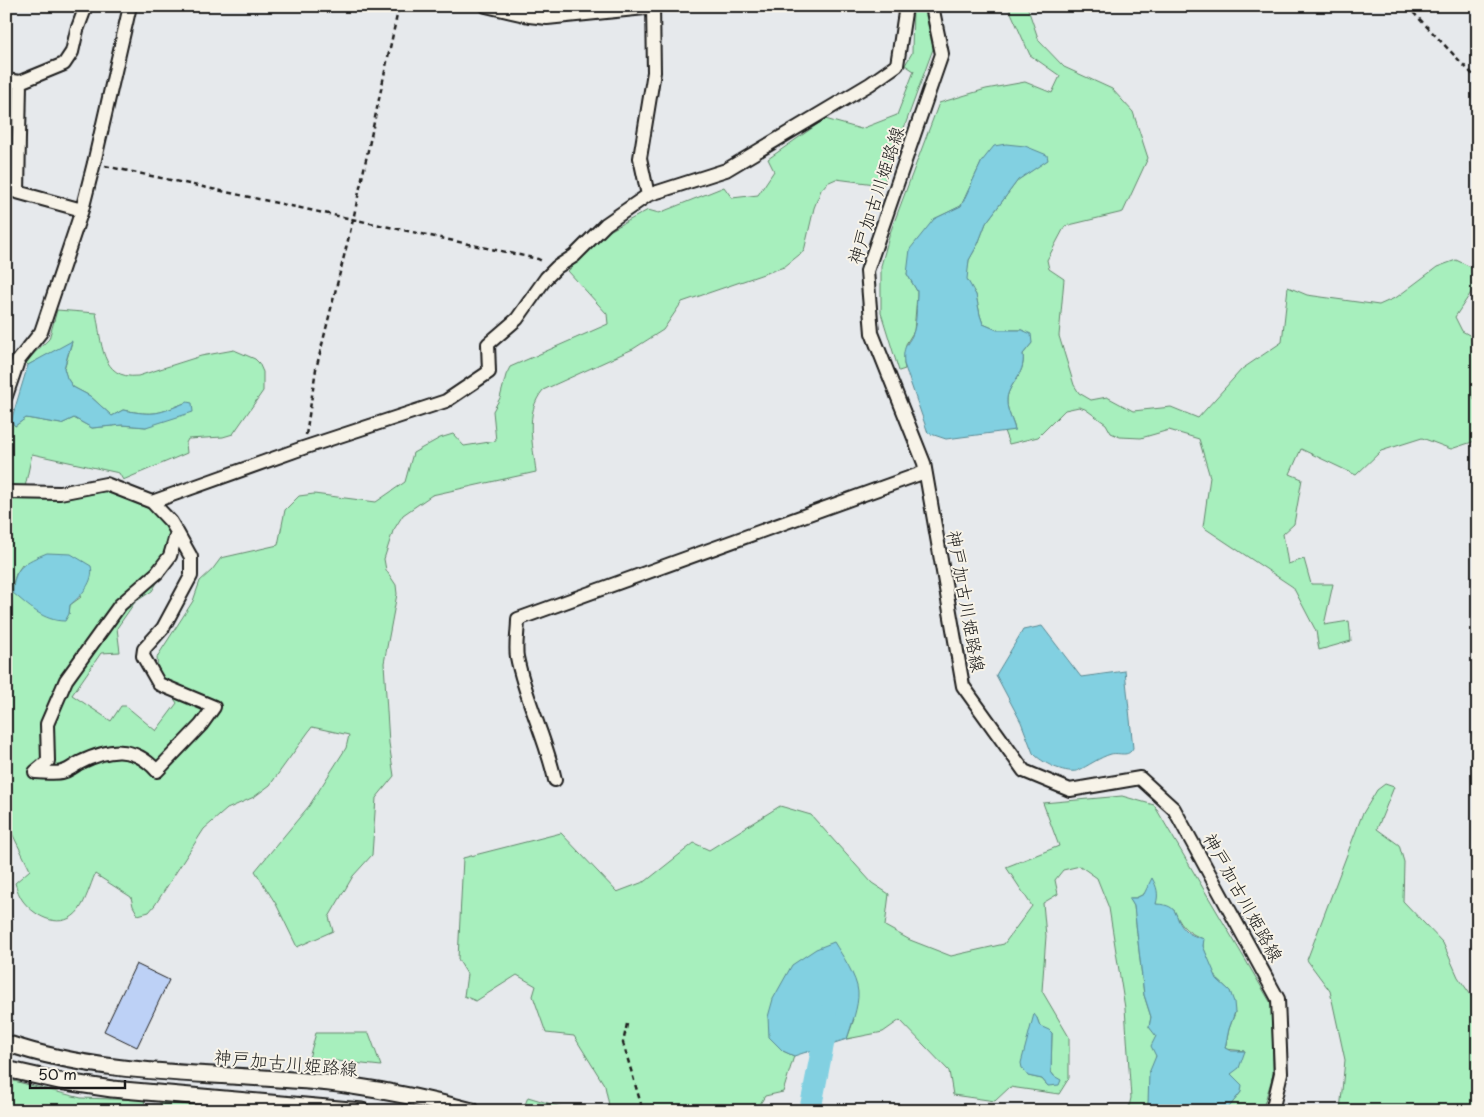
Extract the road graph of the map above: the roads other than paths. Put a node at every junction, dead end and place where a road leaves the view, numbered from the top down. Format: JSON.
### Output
{"nodes":[{"id":1,"x":86,"y":6,"type":"edge"},
{"id":2,"x":130,"y":6,"type":"edge"},
{"id":3,"x":486,"y":6,"type":"edge"},
{"id":4,"x":906,"y":6,"type":"edge"},
{"id":5,"x":932,"y":6,"type":"edge"},
{"id":6,"x":653,"y":7,"type":"edge"},
{"id":7,"x":6,"y":80,"type":"edge"},
{"id":8,"x":20,"y":82,"type":"junction"},
{"id":9,"x":12,"y":191,"type":"edge"},
{"id":10,"x":648,"y":196,"type":"junction"},
{"id":11,"x":82,"y":210,"type":"junction"},
{"id":12,"x":6,"y":396,"type":"edge"},
{"id":13,"x":925,"y":472,"type":"junction"},
{"id":14,"x":6,"y":492,"type":"edge"},
{"id":15,"x":152,"y":502,"type":"junction"},
{"id":16,"x":178,"y":532,"type":"junction"},
{"id":17,"x":555,"y":780,"type":"dead end"},
{"id":18,"x":6,"y":1043,"type":"edge"},
{"id":19,"x":6,"y":1069,"type":"edge"},
{"id":20,"x":362,"y":1111,"type":"edge"},
{"id":21,"x":472,"y":1111,"type":"edge"},
{"id":22,"x":1272,"y":1111,"type":"edge"}],
"edges":[{"from":1,"to":8,"type":"street"},
{"from":2,"to":11,"type":"street"},
{"from":3,"to":6,"type":"street"},
{"from":4,"to":10,"type":"street"},
{"from":5,"to":13,"type":"street","name":"神戸加古川姫路線"},
{"from":6,"to":10,"type":"street"},
{"from":7,"to":8,"type":"street"},
{"from":8,"to":9,"type":"street"},
{"from":9,"to":11,"type":"street"},
{"from":10,"to":15,"type":"street"},
{"from":11,"to":12,"type":"street"},
{"from":13,"to":17,"type":"street"},
{"from":13,"to":22,"type":"street","name":"神戸加古川姫路線"},
{"from":14,"to":15,"type":"street"},
{"from":15,"to":16,"type":"street"},
{"from":16,"to":16,"type":"street"},
{"from":18,"to":21,"type":"main road","name":"神戸加古川姫路線"},
{"from":19,"to":20,"type":"main road"}]}
